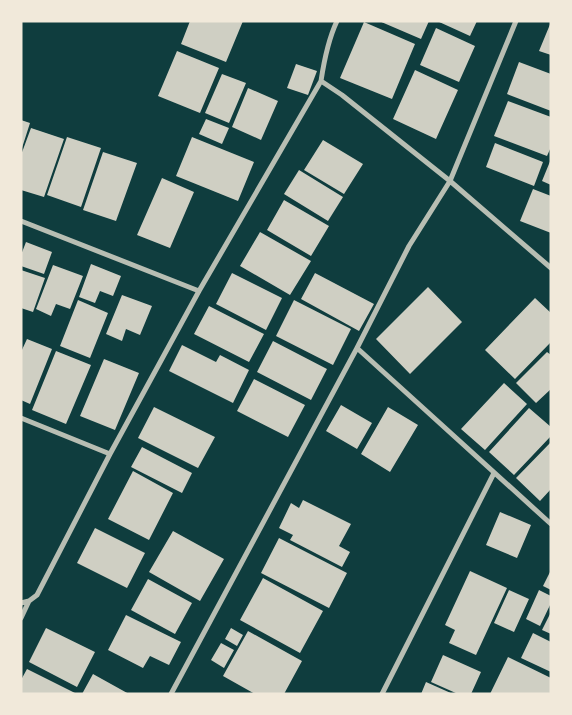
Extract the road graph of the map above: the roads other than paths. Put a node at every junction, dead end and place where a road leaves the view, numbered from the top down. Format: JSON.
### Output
{"nodes":[{"id":1,"x":337,"y":21,"type":"edge"},
{"id":2,"x":516,"y":21,"type":"edge"},
{"id":3,"x":321,"y":81,"type":"junction"},
{"id":4,"x":450,"y":180,"type":"junction"},
{"id":5,"x":21,"y":221,"type":"edge"},
{"id":6,"x":551,"y":268,"type":"edge"},
{"id":7,"x":199,"y":291,"type":"junction"},
{"id":8,"x":357,"y":348,"type":"junction"},
{"id":9,"x":21,"y":418,"type":"edge"},
{"id":10,"x":110,"y":454,"type":"junction"},
{"id":11,"x":494,"y":473,"type":"junction"},
{"id":12,"x":551,"y":524,"type":"edge"},
{"id":13,"x":29,"y":600,"type":"junction"},
{"id":14,"x":21,"y":603,"type":"edge"},
{"id":15,"x":21,"y":618,"type":"edge"},
{"id":16,"x":171,"y":694,"type":"edge"},
{"id":17,"x":382,"y":694,"type":"edge"}],
"edges":[{"from":1,"to":3,"type":"street"},
{"from":2,"to":4,"type":"street"},
{"from":3,"to":4,"type":"street"},
{"from":3,"to":7,"type":"street"},
{"from":4,"to":6,"type":"street"},
{"from":4,"to":8,"type":"street"},
{"from":5,"to":7,"type":"street"},
{"from":7,"to":10,"type":"street"},
{"from":8,"to":11,"type":"street"},
{"from":8,"to":16,"type":"street"},
{"from":9,"to":10,"type":"street"},
{"from":10,"to":13,"type":"street"},
{"from":11,"to":12,"type":"street"},
{"from":11,"to":17,"type":"street"},
{"from":13,"to":14,"type":"street"},
{"from":13,"to":15,"type":"street"}]}
